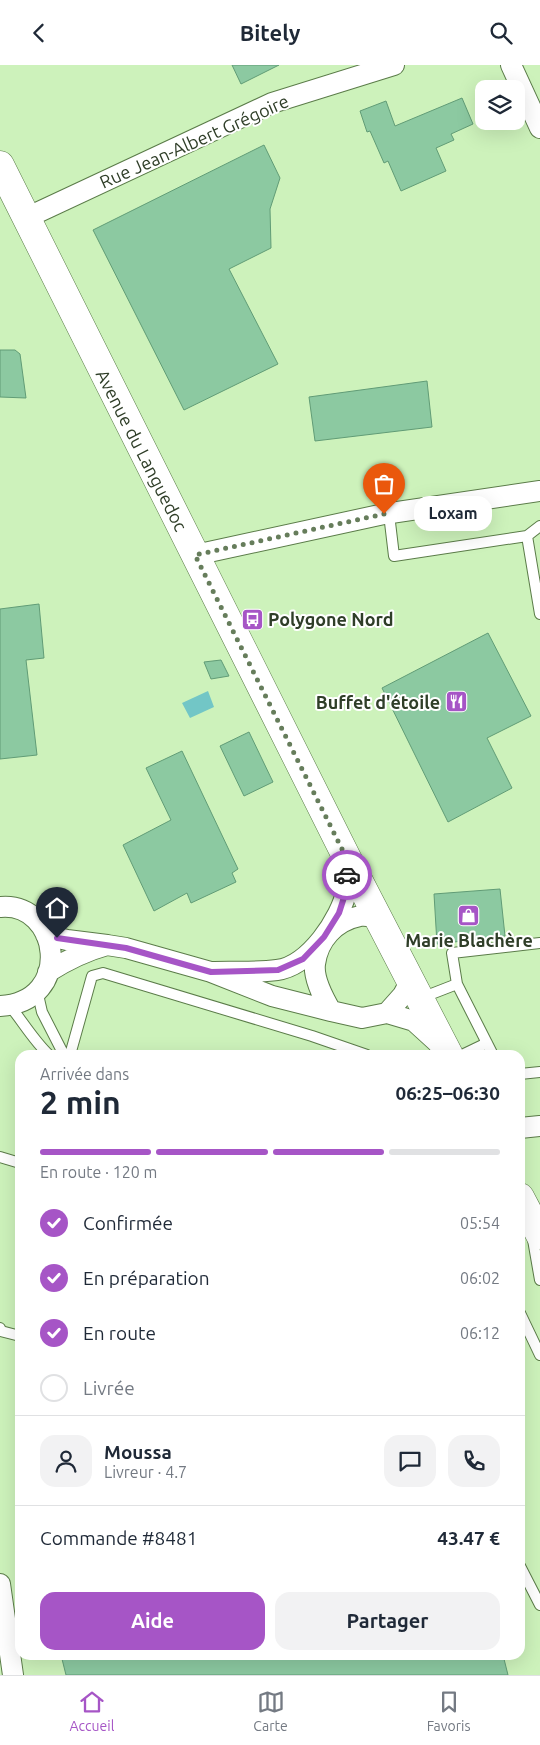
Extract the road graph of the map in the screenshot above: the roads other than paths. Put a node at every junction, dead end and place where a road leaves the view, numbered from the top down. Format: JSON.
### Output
{"nodes":[{"id":1,"x":394,"y":65,"type":"edge"},
{"id":2,"x":511,"y":65,"type":"edge"},
{"id":3,"x":540,"y":128,"type":"edge"},
{"id":4,"x":0,"y":165,"type":"edge"},
{"id":5,"x":26,"y":217,"type":"junction"},
{"id":6,"x":540,"y":491,"type":"edge"},
{"id":7,"x":389,"y":514,"type":"junction"},
{"id":8,"x":540,"y":526,"type":"edge"},
{"id":9,"x":527,"y":536,"type":"junction"},
{"id":10,"x":195,"y":555,"type":"junction"},
{"id":11,"x":540,"y":614,"type":"edge"},
{"id":12,"x":346,"y":857,"type":"junction"},
{"id":13,"x":0,"y":907,"type":"edge"},
{"id":14,"x":379,"y":917,"type":"junction"},
{"id":15,"x":46,"y":935,"type":"junction"},
{"id":16,"x":324,"y":937,"type":"junction"},
{"id":17,"x":540,"y":943,"type":"edge"},
{"id":18,"x":107,"y":945,"type":"junction"},
{"id":19,"x":48,"y":972,"type":"junction"},
{"id":20,"x":211,"y":972,"type":"junction"},
{"id":21,"x":456,"y":984,"type":"junction"},
{"id":22,"x":416,"y":989,"type":"junction"},
{"id":23,"x":37,"y":991,"type":"junction"},
{"id":24,"x":5,"y":1006,"type":"edge"},
{"id":25,"x":331,"y":1011,"type":"junction"},
{"id":26,"x":387,"y":1013,"type":"junction"},
{"id":27,"x":487,"y":1043,"type":"junction"},
{"id":28,"x":44,"y":1050,"type":"edge"},
{"id":29,"x":61,"y":1050,"type":"edge"},
{"id":30,"x":71,"y":1050,"type":"edge"},
{"id":31,"x":350,"y":1050,"type":"edge"},
{"id":32,"x":448,"y":1050,"type":"edge"},
{"id":33,"x":451,"y":1050,"type":"edge"},
{"id":34,"x":465,"y":1050,"type":"edge"},
{"id":35,"x":490,"y":1050,"type":"edge"},
{"id":36,"x":540,"y":1072,"type":"edge"},
{"id":37,"x":525,"y":1074,"type":"edge"},
{"id":38,"x":540,"y":1126,"type":"edge"},
{"id":39,"x":525,"y":1128,"type":"edge"},
{"id":40,"x":0,"y":1157,"type":"edge"},
{"id":41,"x":15,"y":1162,"type":"edge"},
{"id":42,"x":525,"y":1206,"type":"edge"},
{"id":43,"x":525,"y":1209,"type":"edge"},
{"id":44,"x":540,"y":1235,"type":"edge"},
{"id":45,"x":540,"y":1280,"type":"edge"},
{"id":46,"x":525,"y":1324,"type":"edge"},
{"id":47,"x":0,"y":1328,"type":"edge"},
{"id":48,"x":15,"y":1335,"type":"edge"},
{"id":49,"x":540,"y":1355,"type":"edge"},
{"id":50,"x":525,"y":1576,"type":"edge"},
{"id":51,"x":0,"y":1584,"type":"edge"},
{"id":52,"x":540,"y":1605,"type":"edge"},
{"id":53,"x":13,"y":1675,"type":"edge"}],
"edges":[{"from":1,"to":5,"type":"street","name":"Rue Jean-Albert Grégoire"},
{"from":2,"to":3,"type":"street"},
{"from":4,"to":5,"type":"main road","name":"Avenue du Languedoc"},
{"from":5,"to":10,"type":"main road","name":"Avenue du Languedoc"},
{"from":6,"to":7,"type":"street"},
{"from":7,"to":9,"type":"lane"},
{"from":7,"to":10,"type":"street"},
{"from":8,"to":9,"type":"lane"},
{"from":9,"to":11,"type":"lane"},
{"from":10,"to":12,"type":"main road","name":"Avenue du Languedoc"},
{"from":12,"to":14,"type":"main road","name":"Avenue du Languedoc"},
{"from":12,"to":16,"type":"street"},
{"from":13,"to":15,"type":"street"},
{"from":14,"to":16,"type":"street"},
{"from":14,"to":22,"type":"main road","name":"Avenue du Languedoc"},
{"from":15,"to":18,"type":"street"},
{"from":15,"to":19,"type":"street"},
{"from":16,"to":20,"type":"street"},
{"from":16,"to":25,"type":"street"},
{"from":17,"to":21,"type":"lane"},
{"from":18,"to":19,"type":"street"},
{"from":18,"to":20,"type":"street"},
{"from":19,"to":23,"type":"street"},
{"from":20,"to":25,"type":"street"},
{"from":21,"to":22,"type":"lane"},
{"from":21,"to":27,"type":"lane"},
{"from":22,"to":26,"type":"street"},
{"from":22,"to":33,"type":"main road","name":"Avenue du Languedoc"},
{"from":23,"to":24,"type":"street"},
{"from":23,"to":29,"type":"lane"},
{"from":24,"to":28,"type":"lane"},
{"from":25,"to":26,"type":"street"},
{"from":26,"to":32,"type":"street"},
{"from":27,"to":34,"type":"lane"},
{"from":27,"to":35,"type":"lane"},
{"from":30,"to":31,"type":"lane"},
{"from":36,"to":37,"type":"lane"},
{"from":38,"to":39,"type":"street"},
{"from":40,"to":41,"type":"lane"},
{"from":42,"to":44,"type":"main road"},
{"from":43,"to":45,"type":"lane"},
{"from":46,"to":49,"type":"lane"},
{"from":47,"to":48,"type":"lane"},
{"from":50,"to":52,"type":"lane"},
{"from":51,"to":53,"type":"street"}]}
